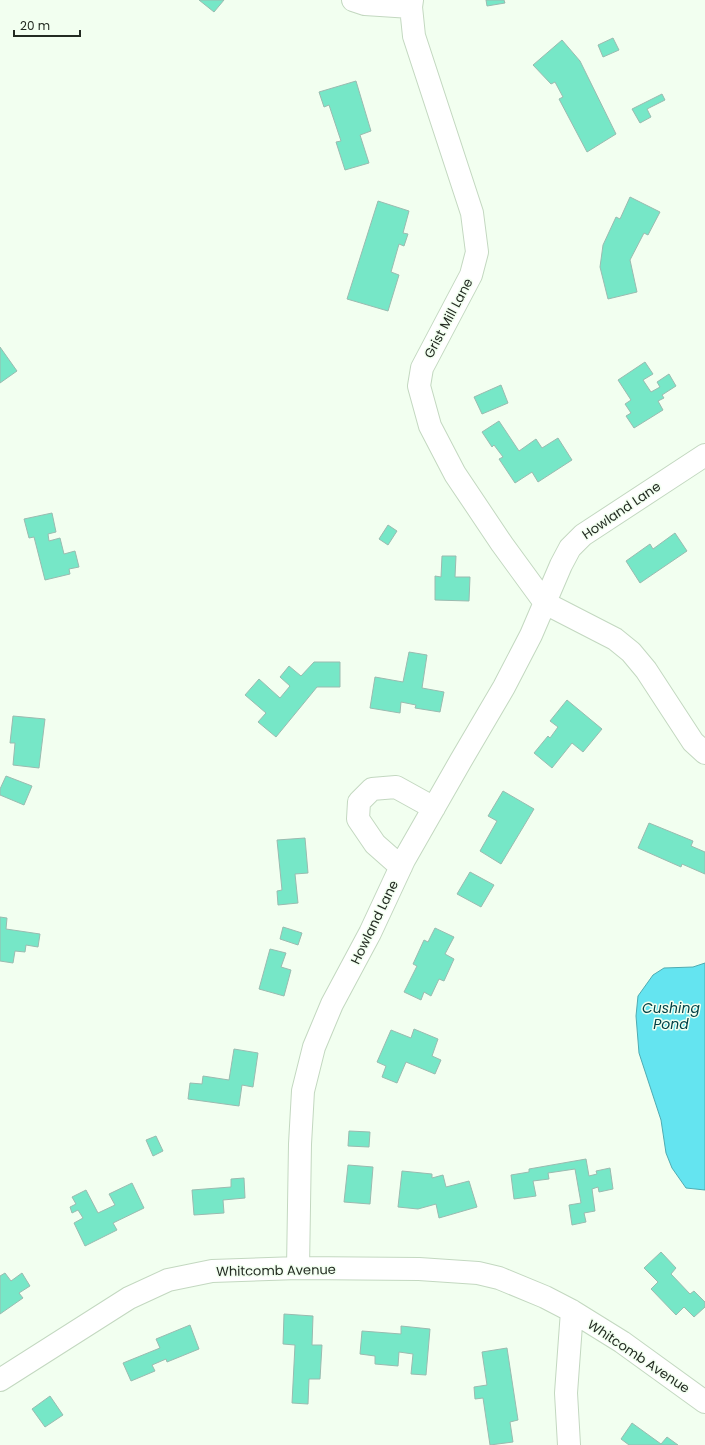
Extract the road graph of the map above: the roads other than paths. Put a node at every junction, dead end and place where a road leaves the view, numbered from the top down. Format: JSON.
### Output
{"nodes":[{"id":1,"x":352,"y":0,"type":"edge"},
{"id":2,"x":412,"y":3,"type":"edge"},
{"id":3,"x":705,"y":455,"type":"edge"},
{"id":4,"x":545,"y":603,"type":"junction"},
{"id":5,"x":705,"y":753,"type":"edge"},
{"id":6,"x":434,"y":808,"type":"junction"},
{"id":7,"x":401,"y":867,"type":"junction"},
{"id":8,"x":298,"y":1268,"type":"junction"},
{"id":9,"x":572,"y":1311,"type":"junction"},
{"id":10,"x":0,"y":1380,"type":"edge"},
{"id":11,"x":705,"y":1402,"type":"edge"},
{"id":12,"x":569,"y":1445,"type":"edge"}],
"edges":[{"from":1,"to":2,"type":"street","name":"Grist Mill Lane"},
{"from":2,"to":4,"type":"street","name":"Grist Mill Lane"},
{"from":3,"to":4,"type":"street","name":"Howland Lane"},
{"from":4,"to":5,"type":"street"},
{"from":4,"to":6,"type":"street","name":"Howland Lane"},
{"from":6,"to":7,"type":"street","name":"Howland Lane"},
{"from":6,"to":7,"type":"street"},
{"from":7,"to":8,"type":"street","name":"Howland Lane"},
{"from":8,"to":9,"type":"street","name":"Whitcomb Avenue"},
{"from":8,"to":10,"type":"street","name":"Whitcomb Avenue"},
{"from":9,"to":11,"type":"street","name":"Whitcomb Avenue"},
{"from":9,"to":12,"type":"street","name":"Whitcomb Avenue"}]}
